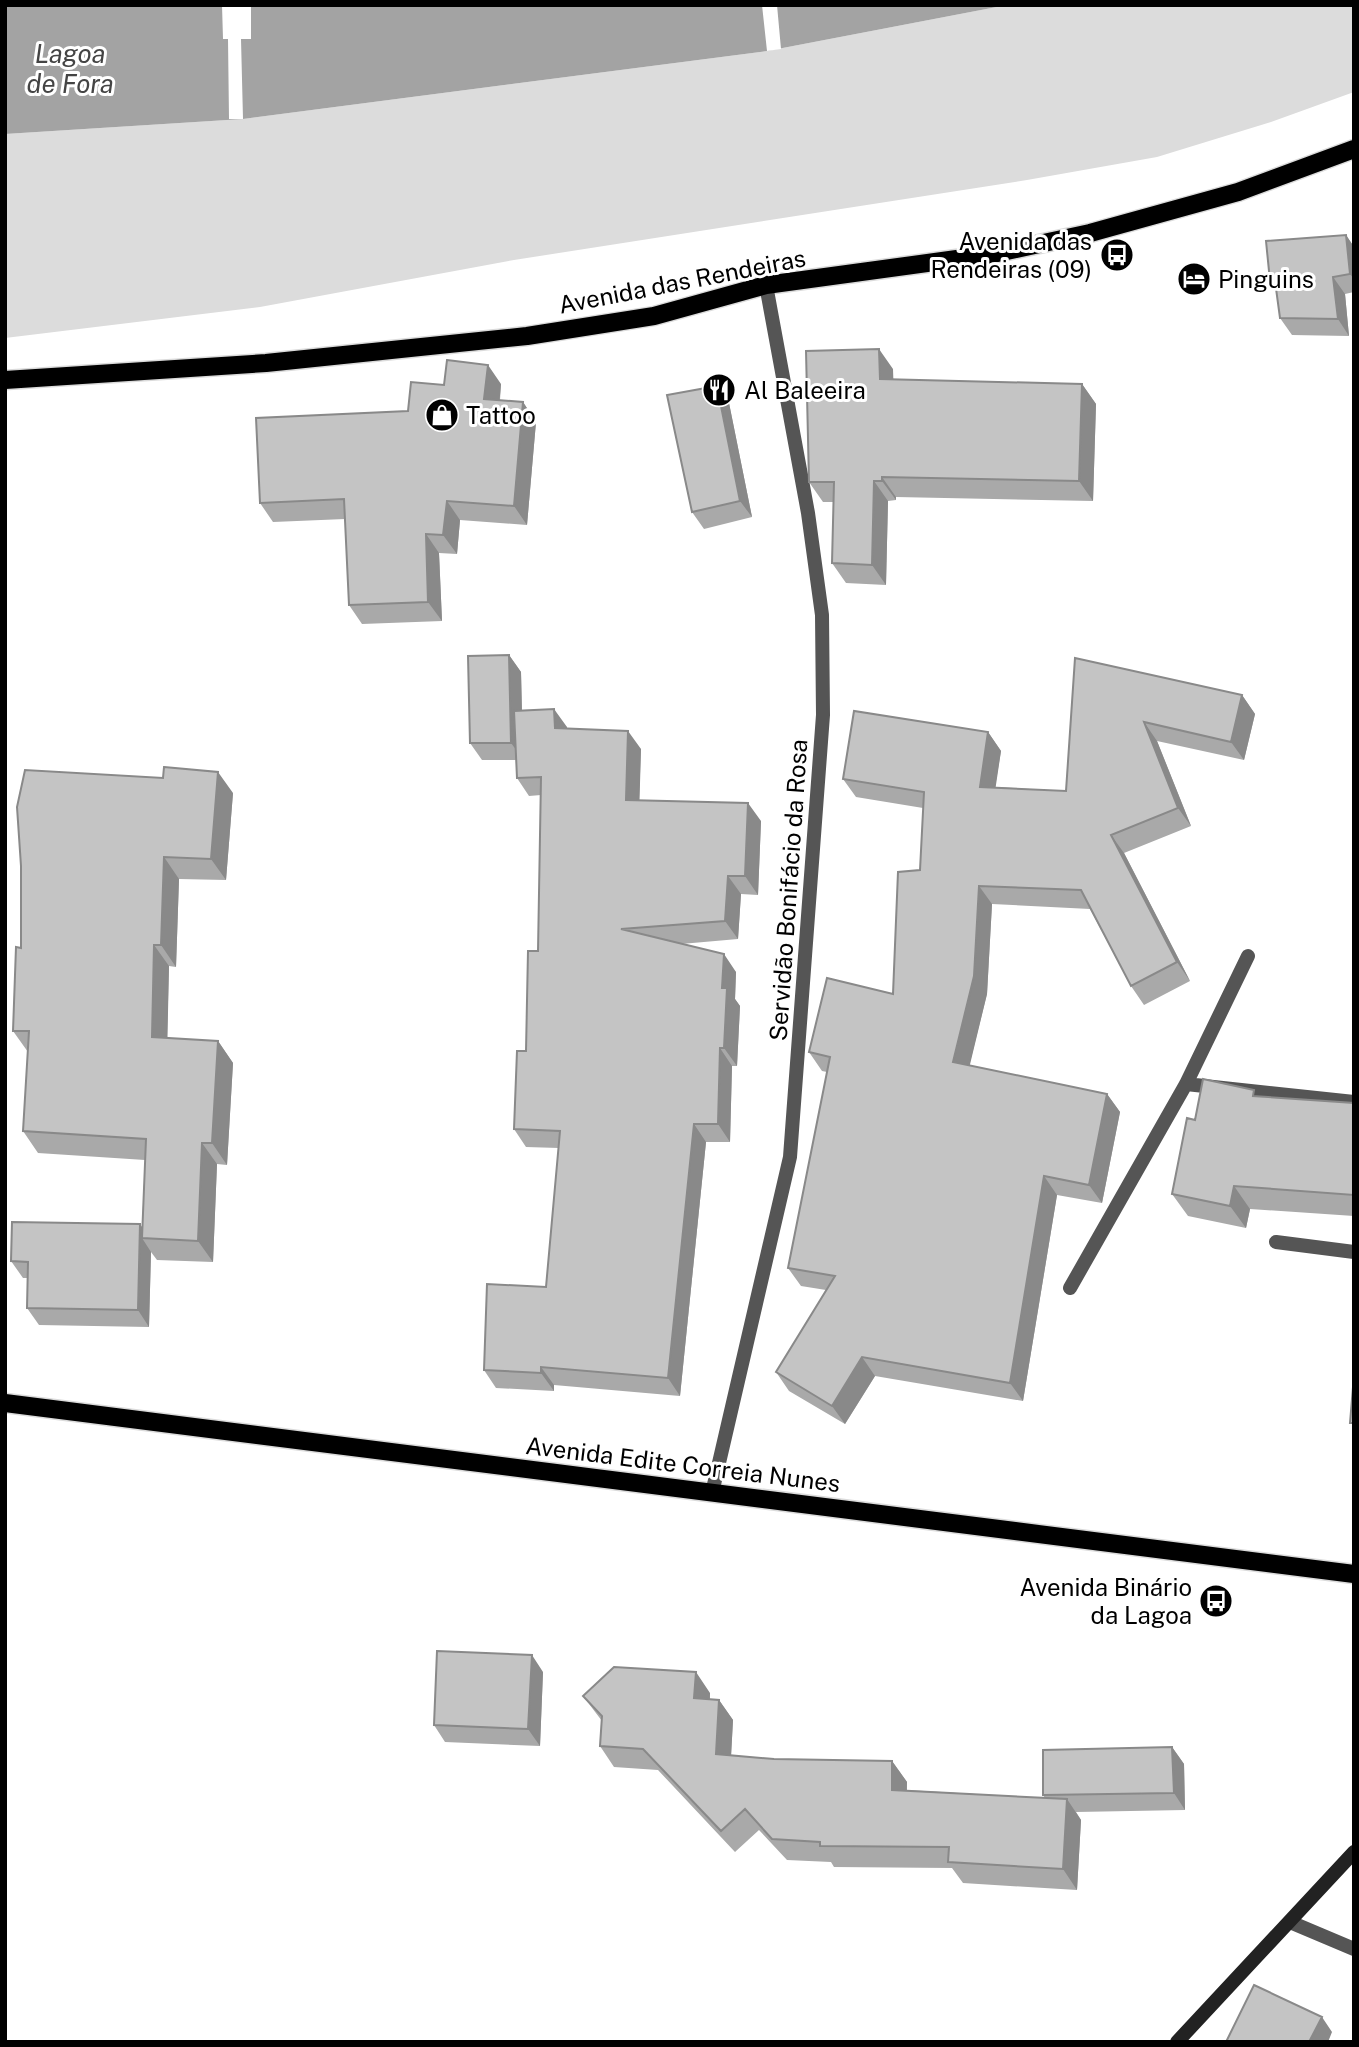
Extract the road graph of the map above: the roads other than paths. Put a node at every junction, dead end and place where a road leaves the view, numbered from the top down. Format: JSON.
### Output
{"nodes":[{"id":1,"x":1354,"y":149,"type":"edge"},
{"id":2,"x":766,"y":285,"type":"junction"},
{"id":3,"x":5,"y":380,"type":"edge"},
{"id":4,"x":1248,"y":956,"type":"dead end"},
{"id":5,"x":1186,"y":1084,"type":"junction"},
{"id":6,"x":1354,"y":1102,"type":"edge"},
{"id":7,"x":1276,"y":1242,"type":"dead end"},
{"id":8,"x":1354,"y":1252,"type":"edge"},
{"id":9,"x":1070,"y":1288,"type":"dead end"},
{"id":10,"x":5,"y":1403,"type":"edge"},
{"id":11,"x":712,"y":1493,"type":"junction"},
{"id":12,"x":1354,"y":1574,"type":"edge"},
{"id":13,"x":1354,"y":1852,"type":"edge"},
{"id":14,"x":1290,"y":1922,"type":"junction"},
{"id":15,"x":1354,"y":1950,"type":"edge"},
{"id":16,"x":1177,"y":2042,"type":"edge"}],
"edges":[{"from":1,"to":2,"type":"main road","name":"Avenida das Rendeiras"},
{"from":2,"to":3,"type":"main road","name":"Avenida das Rendeiras"},
{"from":2,"to":11,"type":"lane","name":"Servidão Bonifácio da Rosa"},
{"from":4,"to":5,"type":"lane"},
{"from":5,"to":6,"type":"lane"},
{"from":5,"to":9,"type":"lane"},
{"from":7,"to":8,"type":"lane"},
{"from":10,"to":11,"type":"main road","name":"Avenida Edite Correia Nunes"},
{"from":11,"to":12,"type":"main road","name":"Avenida Edite Correia Nunes"},
{"from":13,"to":14,"type":"street"},
{"from":14,"to":15,"type":"lane"},
{"from":14,"to":16,"type":"street"}]}
